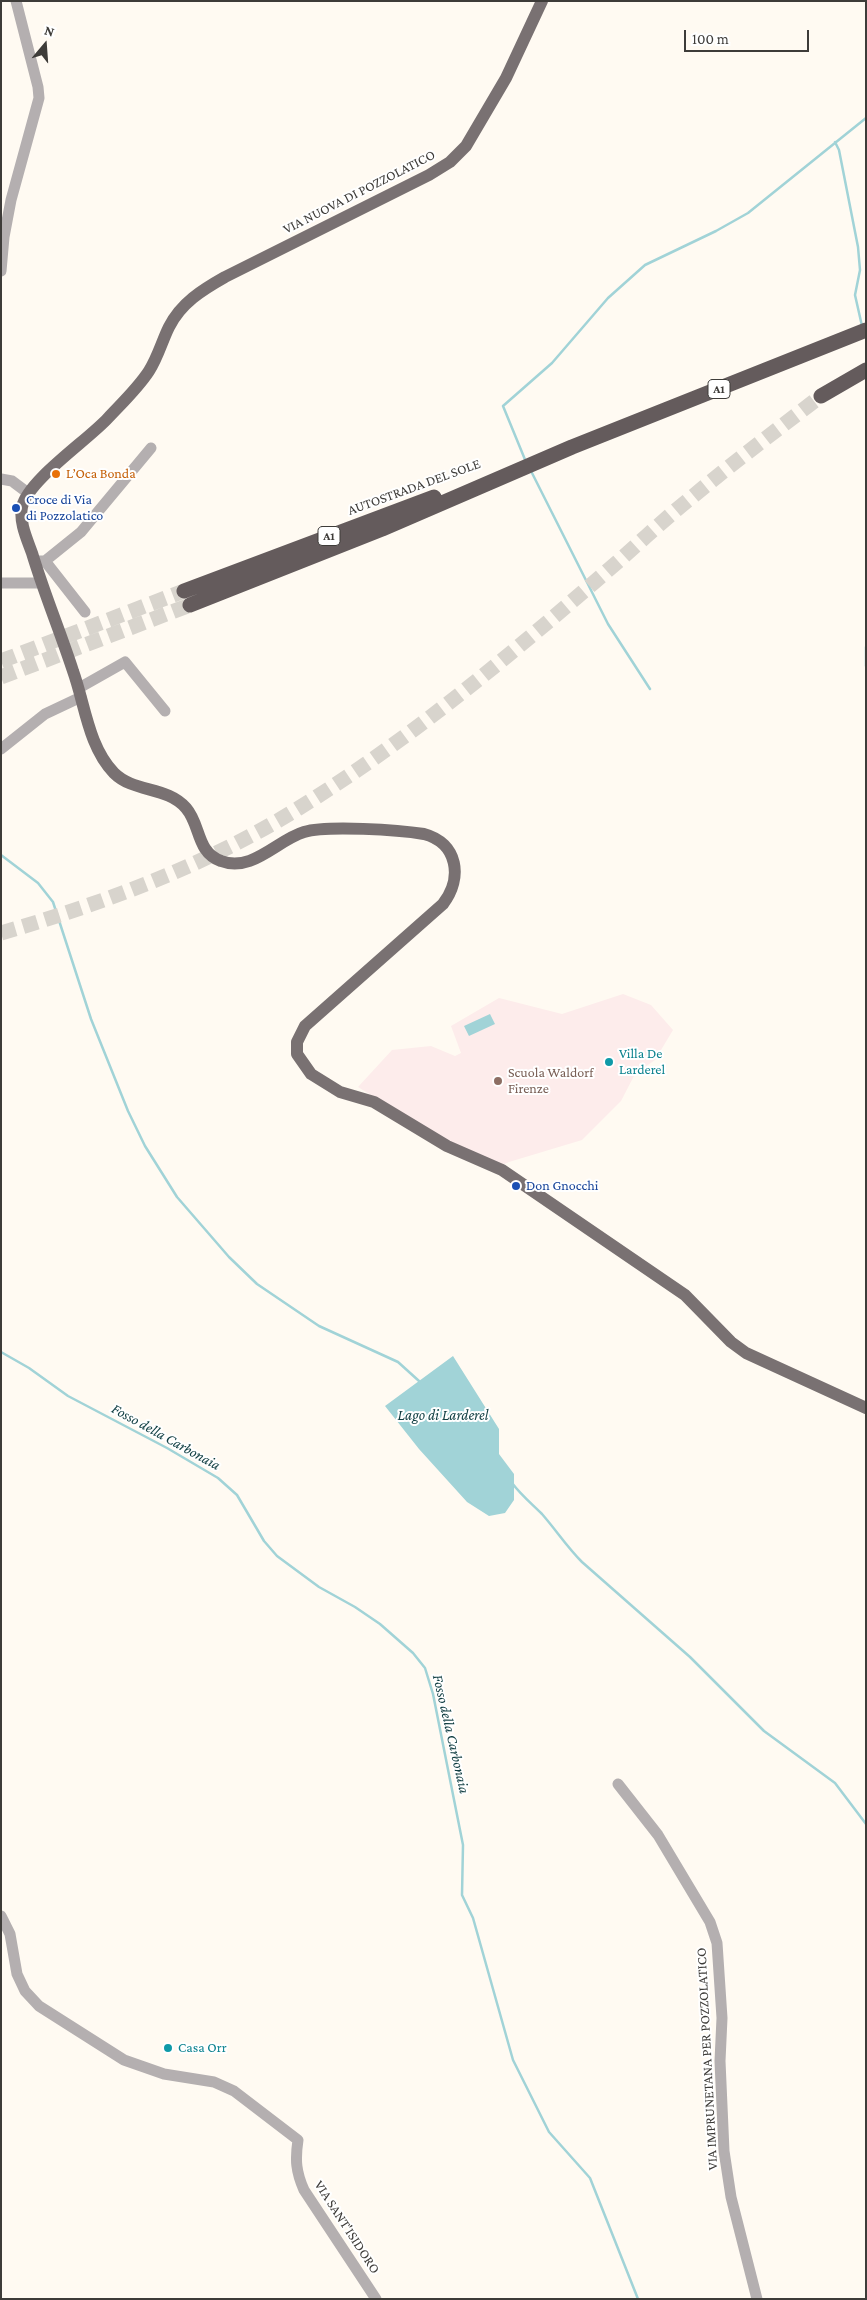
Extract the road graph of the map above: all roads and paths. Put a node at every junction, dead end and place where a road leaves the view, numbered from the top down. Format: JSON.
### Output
{"nodes":[{"id":1,"x":16,"y":1,"type":"edge"},
{"id":2,"x":542,"y":1,"type":"edge"},
{"id":3,"x":3,"y":236,"type":"edge"},
{"id":4,"x":1,"y":271,"type":"edge"},
{"id":5,"x":866,"y":330,"type":"edge"},
{"id":6,"x":866,"y":370,"type":"edge"},
{"id":7,"x":821,"y":396,"type":"tunnel mouth"},
{"id":8,"x":572,"y":447,"type":"junction"},
{"id":9,"x":152,"y":448,"type":"dead end"},
{"id":10,"x":1,"y":479,"type":"edge"},
{"id":11,"x":28,"y":493,"type":"junction"},
{"id":12,"x":40,"y":562,"type":"junction"},
{"id":13,"x":1,"y":583,"type":"edge"},
{"id":14,"x":41,"y":583,"type":"junction"},
{"id":15,"x":184,"y":591,"type":"tunnel mouth"},
{"id":16,"x":190,"y":605,"type":"tunnel mouth"},
{"id":17,"x":85,"y":612,"type":"dead end"},
{"id":18,"x":80,"y":692,"type":"junction"},
{"id":19,"x":165,"y":711,"type":"dead end"},
{"id":20,"x":1,"y":749,"type":"edge"},
{"id":21,"x":866,"y":1408,"type":"edge"},
{"id":22,"x":618,"y":1784,"type":"dead end"},
{"id":23,"x":1,"y":1916,"type":"edge"},
{"id":24,"x":376,"y":2299,"type":"edge"},
{"id":25,"x":757,"y":2299,"type":"edge"}],
"edges":[{"from":1,"to":3,"type":"street"},
{"from":2,"to":11,"type":"main road","name":"VIA NUOVA DI POZZOLATICO"},
{"from":3,"to":4,"type":"street"},
{"from":5,"to":8,"type":"highway","name":"AUTOSTRADA DEL SOLE","number":"A1"},
{"from":6,"to":7,"type":"highway"},
{"from":8,"to":15,"type":"highway","name":"AUTOSTRADA DEL SOLE","number":"A1"},
{"from":8,"to":16,"type":"highway","name":"AUTOSTRADA DEL SOLE","number":"A1"},
{"from":9,"to":12,"type":"street"},
{"from":10,"to":11,"type":"street"},
{"from":11,"to":12,"type":"main road"},
{"from":12,"to":14,"type":"main road"},
{"from":12,"to":17,"type":"street"},
{"from":13,"to":14,"type":"street"},
{"from":14,"to":18,"type":"main road"},
{"from":18,"to":19,"type":"street"},
{"from":18,"to":20,"type":"street"},
{"from":18,"to":21,"type":"main road"},
{"from":22,"to":25,"type":"street","name":"VIA IMPRUNETANA PER POZZOLATICO"},
{"from":23,"to":24,"type":"street","name":"VIA SANT'ISIDORO"}]}
